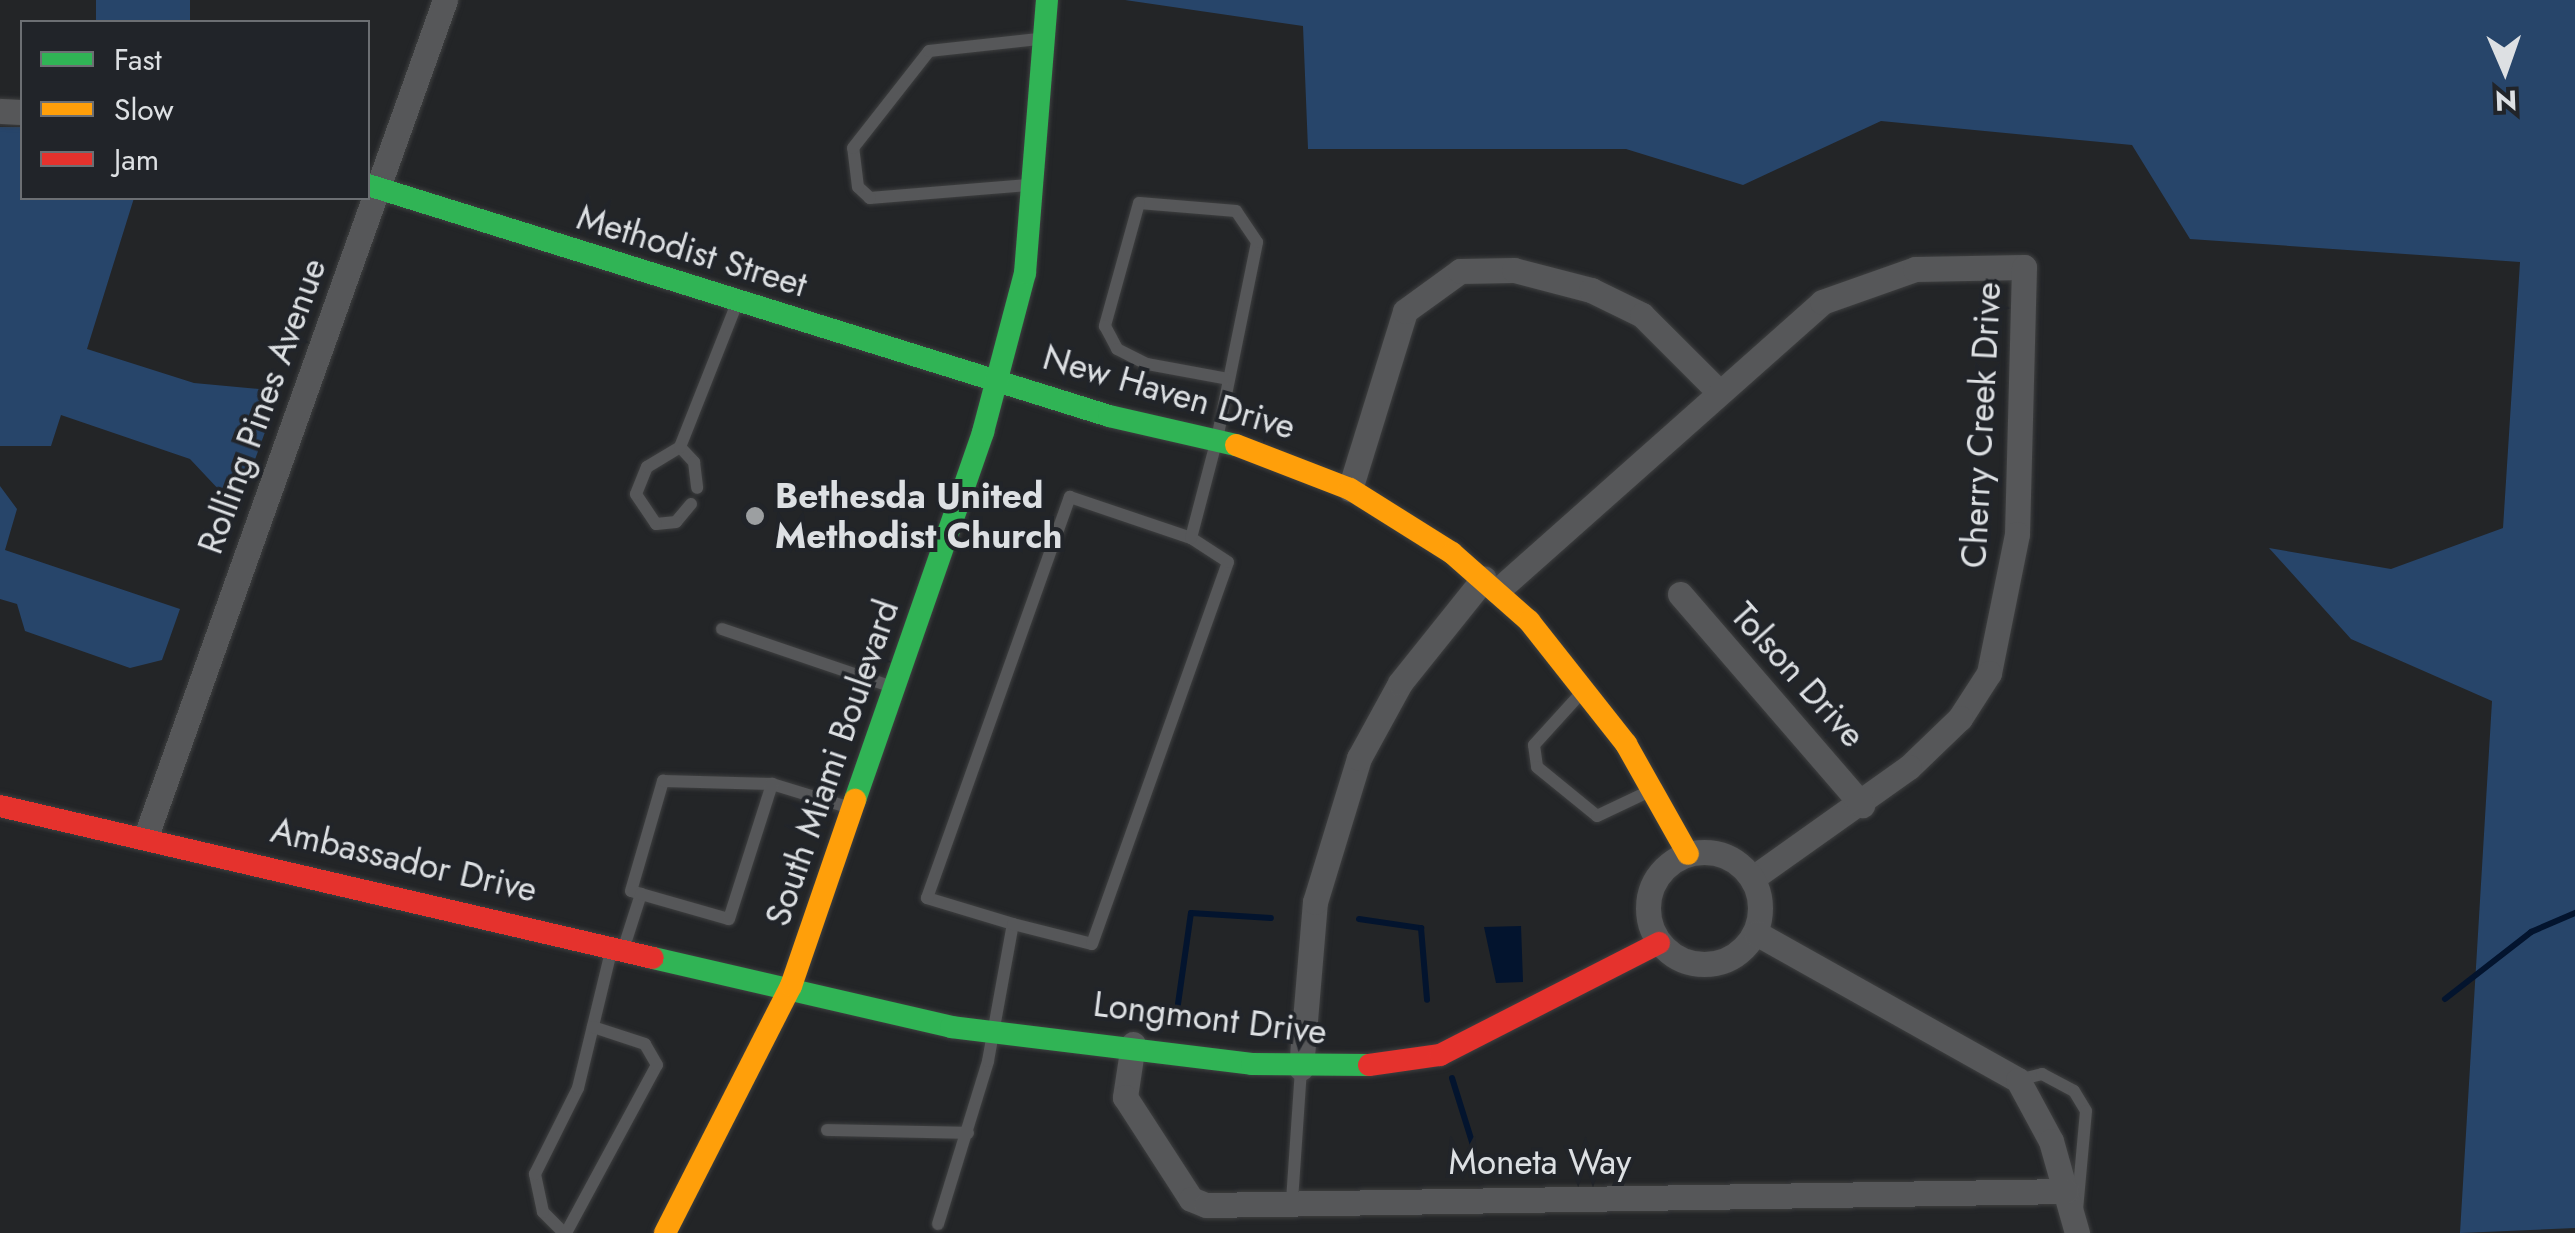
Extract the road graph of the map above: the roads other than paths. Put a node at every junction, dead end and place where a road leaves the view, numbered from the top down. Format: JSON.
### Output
{"nodes":[{"id":1,"x":445,"y":0,"type":"edge"},
{"id":2,"x":1047,"y":0,"type":"edge"},
{"id":3,"x":1046,"y":39,"type":"junction"},
{"id":4,"x":372,"y":186,"type":"edge"},
{"id":5,"x":1036,"y":186,"type":"junction"},
{"id":6,"x":367,"y":200,"type":"edge"},
{"id":7,"x":737,"y":303,"type":"junction"},
{"id":8,"x":998,"y":378,"type":"junction"},
{"id":9,"x":1229,"y":379,"type":"junction"},
{"id":10,"x":1717,"y":390,"type":"junction"},
{"id":11,"x":1217,"y":439,"type":"junction"},
{"id":12,"x":680,"y":447,"type":"junction"},
{"id":13,"x":697,"y":488,"type":"dead end"},
{"id":14,"x":1350,"y":489,"type":"junction"},
{"id":15,"x":692,"y":504,"type":"dead end"},
{"id":16,"x":1192,"y":538,"type":"junction"},
{"id":17,"x":1491,"y":584,"type":"junction"},
{"id":18,"x":1680,"y":594,"type":"dead end"},
{"id":19,"x":722,"y":628,"type":"dead end"},
{"id":20,"x":896,"y":689,"type":"junction"},
{"id":21,"x":1585,"y":689,"type":"junction"},
{"id":22,"x":772,"y":784,"type":"junction"},
{"id":23,"x":1652,"y":790,"type":"junction"},
{"id":24,"x":1862,"y":805,"type":"junction"},
{"id":25,"x":0,"y":806,"type":"edge"},
{"id":26,"x":854,"y":809,"type":"junction"},
{"id":27,"x":146,"y":836,"type":"junction"},
{"id":28,"x":1688,"y":854,"type":"junction"},
{"id":29,"x":1753,"y":878,"type":"junction"},
{"id":30,"x":641,"y":894,"type":"junction"},
{"id":31,"x":1013,"y":924,"type":"junction"},
{"id":32,"x":1756,"y":933,"type":"junction"},
{"id":33,"x":1659,"y":943,"type":"junction"},
{"id":34,"x":618,"y":946,"type":"junction"},
{"id":35,"x":792,"y":986,"type":"junction"},
{"id":36,"x":593,"y":1027,"type":"junction"},
{"id":37,"x":988,"y":1031,"type":"junction"},
{"id":38,"x":1133,"y":1044,"type":"junction"},
{"id":39,"x":1301,"y":1068,"type":"junction"},
{"id":40,"x":2018,"y":1080,"type":"junction"},
{"id":41,"x":826,"y":1130,"type":"dead end"},
{"id":42,"x":968,"y":1133,"type":"junction"},
{"id":43,"x":2066,"y":1191,"type":"junction"},
{"id":44,"x":1292,"y":1201,"type":"junction"},
{"id":45,"x":938,"y":1224,"type":"dead end"},
{"id":46,"x":2077,"y":1228,"type":"edge"},
{"id":47,"x":565,"y":1233,"type":"edge"},
{"id":48,"x":665,"y":1233,"type":"edge"}],
"edges":[{"from":1,"to":4,"type":"street","name":"Rolling Pines Avenue"},
{"from":2,"to":3,"type":"street","name":"South Miami Boulevard"},
{"from":3,"to":5,"type":"street","name":"South Miami Boulevard"},
{"from":3,"to":5,"type":"lane"},
{"from":4,"to":7,"type":"street","name":"Methodist Street"},
{"from":5,"to":8,"type":"street","name":"South Miami Boulevard"},
{"from":6,"to":27,"type":"street","name":"Rolling Pines Avenue"},
{"from":7,"to":8,"type":"street","name":"Methodist Street"},
{"from":7,"to":12,"type":"lane"},
{"from":8,"to":11,"type":"street","name":"New Haven Drive"},
{"from":8,"to":20,"type":"street","name":"South Miami Boulevard"},
{"from":9,"to":9,"type":"lane"},
{"from":9,"to":11,"type":"lane"},
{"from":10,"to":14,"type":"street"},
{"from":10,"to":17,"type":"street","name":"Cherry Creek Drive"},
{"from":10,"to":24,"type":"street","name":"Cherry Creek Drive"},
{"from":11,"to":14,"type":"street","name":"New Haven Drive"},
{"from":11,"to":16,"type":"lane"},
{"from":12,"to":13,"type":"lane"},
{"from":12,"to":15,"type":"lane"},
{"from":14,"to":17,"type":"street","name":"New Haven Drive"},
{"from":16,"to":31,"type":"lane"},
{"from":16,"to":31,"type":"lane"},
{"from":17,"to":21,"type":"street","name":"New Haven Drive"},
{"from":17,"to":39,"type":"street","name":"Cherry Creek Drive"},
{"from":18,"to":24,"type":"street","name":"Tolson Drive"},
{"from":19,"to":20,"type":"lane"},
{"from":20,"to":26,"type":"street","name":"South Miami Boulevard"},
{"from":21,"to":23,"type":"street","name":"New Haven Drive"},
{"from":21,"to":23,"type":"lane"},
{"from":22,"to":26,"type":"lane"},
{"from":22,"to":30,"type":"lane"},
{"from":22,"to":30,"type":"lane"},
{"from":23,"to":28,"type":"street","name":"New Haven Drive"},
{"from":24,"to":29,"type":"street","name":"Cherry Creek Drive"},
{"from":25,"to":27,"type":"street","name":"Ambassador Drive"},
{"from":26,"to":35,"type":"street","name":"South Miami Boulevard"},
{"from":27,"to":34,"type":"street","name":"Ambassador Drive"},
{"from":28,"to":29,"type":"street"},
{"from":28,"to":33,"type":"street"},
{"from":29,"to":32,"type":"street"},
{"from":30,"to":34,"type":"lane"},
{"from":31,"to":37,"type":"lane"},
{"from":32,"to":33,"type":"street"},
{"from":32,"to":40,"type":"street"},
{"from":33,"to":39,"type":"street","name":"Longmont Drive"},
{"from":34,"to":35,"type":"street","name":"Ambassador Drive"},
{"from":34,"to":36,"type":"lane"},
{"from":35,"to":37,"type":"street","name":"Longmont Drive"},
{"from":35,"to":48,"type":"street","name":"South Miami Boulevard"},
{"from":36,"to":47,"type":"lane"},
{"from":36,"to":47,"type":"lane"},
{"from":37,"to":38,"type":"street","name":"Longmont Drive"},
{"from":37,"to":42,"type":"lane"},
{"from":38,"to":39,"type":"street","name":"Longmont Drive"},
{"from":38,"to":44,"type":"street","name":"Moneta Way"},
{"from":39,"to":44,"type":"lane"},
{"from":40,"to":43,"type":"street"},
{"from":40,"to":46,"type":"lane"},
{"from":41,"to":42,"type":"lane"},
{"from":42,"to":45,"type":"lane"},
{"from":43,"to":44,"type":"street","name":"Moneta Way"},
{"from":43,"to":46,"type":"street"}]}
